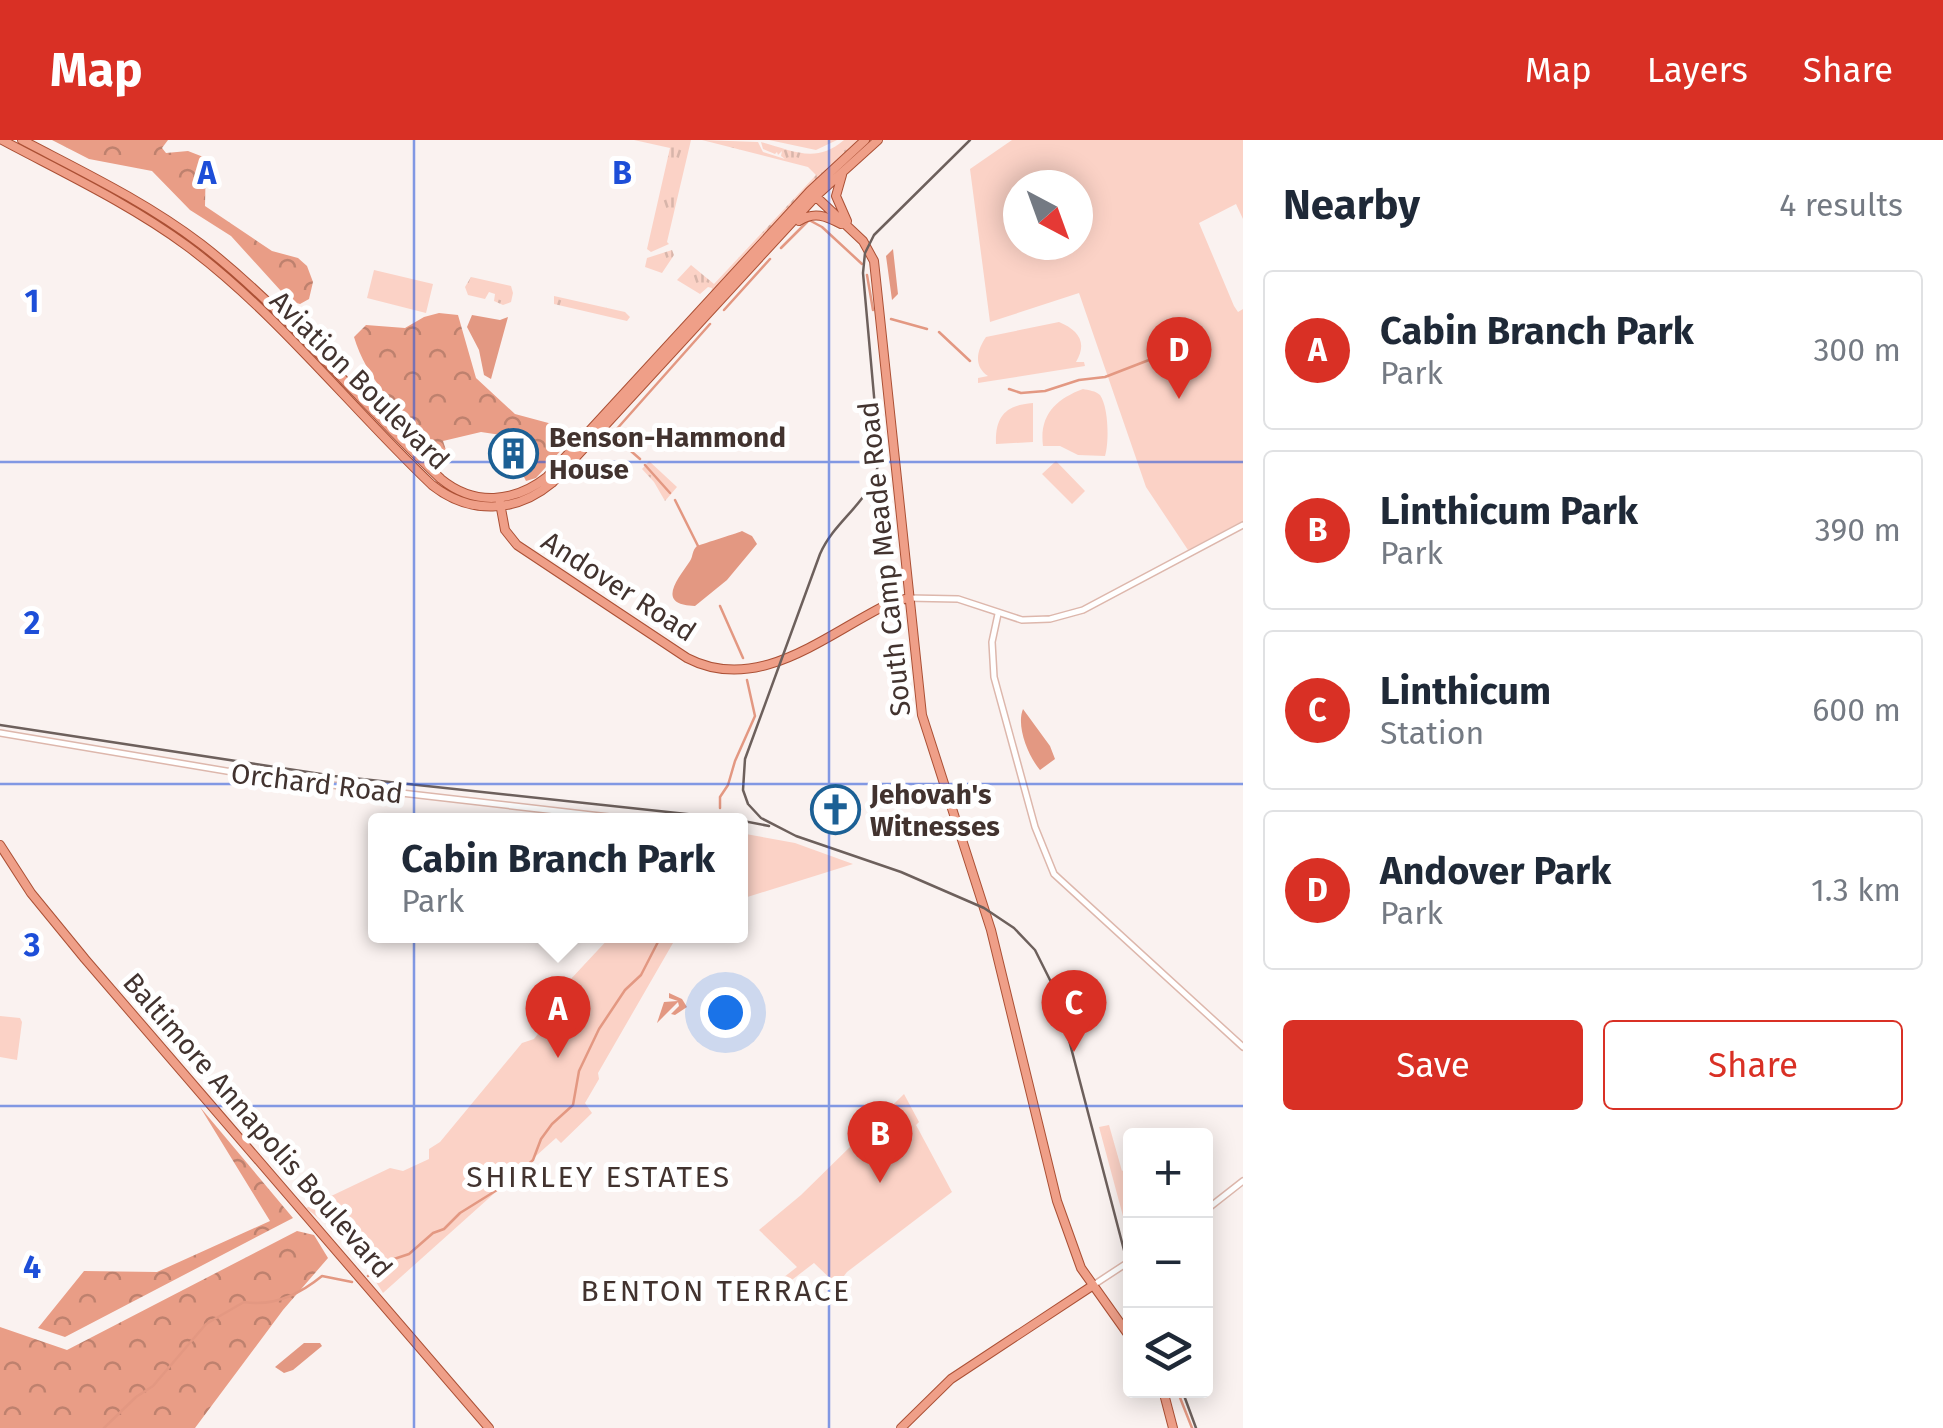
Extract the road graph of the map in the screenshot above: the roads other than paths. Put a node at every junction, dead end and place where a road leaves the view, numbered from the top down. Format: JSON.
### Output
{"nodes":[{"id":1,"x":2,"y":140,"type":"edge"},
{"id":2,"x":22,"y":140,"type":"edge"},
{"id":3,"x":865,"y":140,"type":"edge"},
{"id":4,"x":878,"y":140,"type":"edge"},
{"id":5,"x":851,"y":162,"type":"junction"},
{"id":6,"x":813,"y":194,"type":"junction"},
{"id":7,"x":852,"y":230,"type":"junction"},
{"id":8,"x":776,"y":240,"type":"junction"},
{"id":9,"x":594,"y":425,"type":"junction"},
{"id":10,"x":596,"y":436,"type":"junction"},
{"id":11,"x":500,"y":503,"type":"junction"},
{"id":12,"x":1243,"y":525,"type":"edge"},
{"id":13,"x":908,"y":598,"type":"junction"},
{"id":14,"x":890,"y":603,"type":"junction"},
{"id":15,"x":910,"y":614,"type":"junction"},
{"id":16,"x":998,"y":614,"type":"junction"},
{"id":17,"x":0,"y":733,"type":"edge"},
{"id":18,"x":575,"y":813,"type":"edge"},
{"id":19,"x":0,"y":845,"type":"edge"},
{"id":20,"x":1243,"y":1047,"type":"edge"},
{"id":21,"x":1243,"y":1181,"type":"edge"},
{"id":22,"x":1213,"y":1205,"type":"edge"},
{"id":23,"x":1123,"y":1266,"type":"edge"},
{"id":24,"x":1092,"y":1286,"type":"junction"},
{"id":25,"x":1123,"y":1328,"type":"edge"},
{"id":26,"x":1164,"y":1398,"type":"edge"},
{"id":27,"x":489,"y":1428,"type":"edge"},
{"id":28,"x":901,"y":1428,"type":"edge"},
{"id":29,"x":1173,"y":1428,"type":"edge"}],
"edges":[{"from":1,"to":11,"type":"main road","name":"Aviation Boulevard"},
{"from":2,"to":11,"type":"main road","name":"Aviation Boulevard"},
{"from":3,"to":6,"type":"main road"},
{"from":4,"to":5,"type":"main road"},
{"from":5,"to":6,"type":"main road"},
{"from":5,"to":7,"type":"main road"},
{"from":6,"to":7,"type":"main road"},
{"from":6,"to":8,"type":"main road"},
{"from":6,"to":9,"type":"main road"},
{"from":7,"to":8,"type":"main road"},
{"from":7,"to":13,"type":"main road","name":"South Camp Meade Road"},
{"from":8,"to":10,"type":"main road"},
{"from":9,"to":10,"type":"main road"},
{"from":9,"to":11,"type":"main road"},
{"from":10,"to":11,"type":"main road"},
{"from":11,"to":14,"type":"main road","name":"Andover Road"},
{"from":12,"to":16,"type":"street","name":"Andover Road"},
{"from":13,"to":14,"type":"main road","name":"Andover Road"},
{"from":13,"to":15,"type":"main road","name":"South Camp Meade Road"},
{"from":13,"to":16,"type":"street","name":"Andover Road"},
{"from":14,"to":15,"type":"main road"},
{"from":15,"to":24,"type":"main road","name":"South Camp Meade Road"},
{"from":16,"to":20,"type":"street"},
{"from":17,"to":18,"type":"street","name":"Orchard Road"},
{"from":19,"to":27,"type":"main road","name":"Baltimore Annapolis Boulevard"},
{"from":21,"to":22,"type":"street"},
{"from":23,"to":24,"type":"street"},
{"from":24,"to":25,"type":"main road","name":"South Camp Meade Road"},
{"from":24,"to":28,"type":"main road"},
{"from":26,"to":29,"type":"main road"}]}
